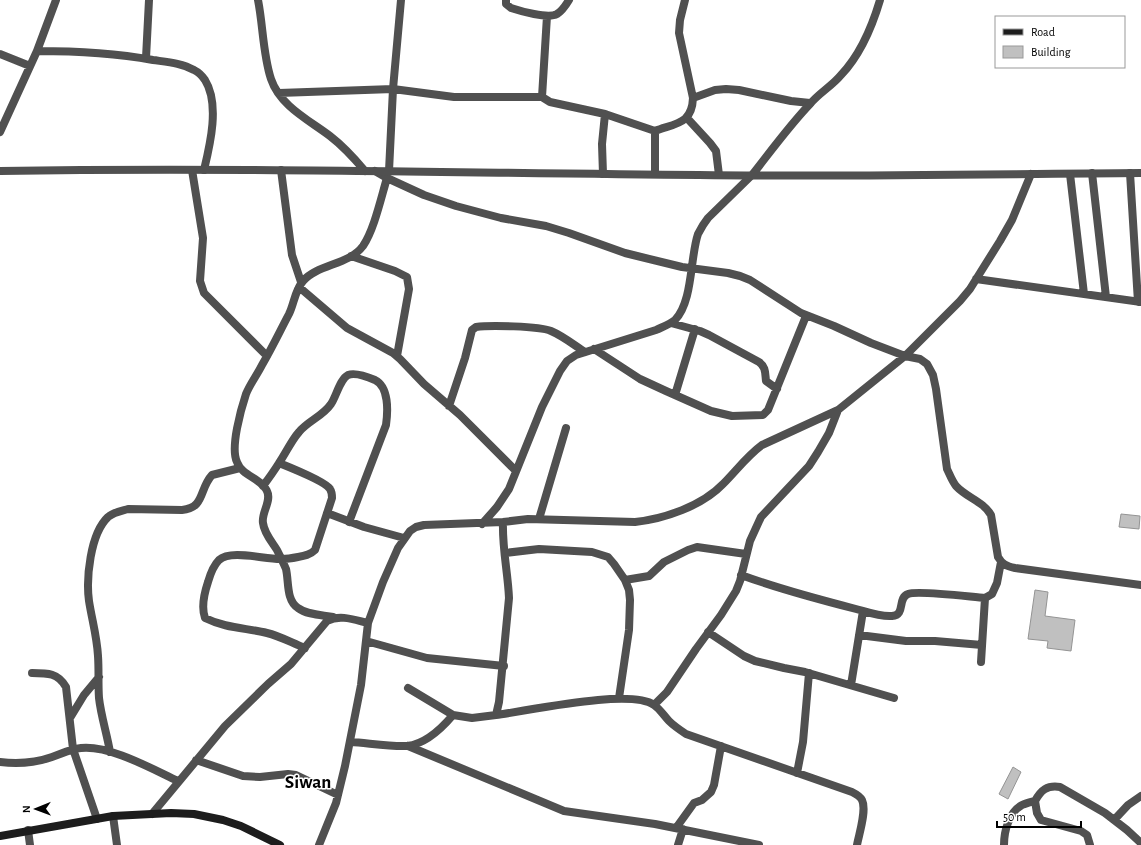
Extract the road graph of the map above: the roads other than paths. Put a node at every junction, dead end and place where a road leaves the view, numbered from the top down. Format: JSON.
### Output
{"nodes":[{"id":1,"x":56,"y":0,"type":"edge"},
{"id":2,"x":149,"y":0,"type":"edge"},
{"id":3,"x":258,"y":0,"type":"edge"},
{"id":4,"x":401,"y":0,"type":"edge"},
{"id":5,"x":506,"y":0,"type":"edge"},
{"id":6,"x":569,"y":0,"type":"edge"},
{"id":7,"x":685,"y":0,"type":"edge"},
{"id":8,"x":880,"y":0,"type":"edge"},
{"id":9,"x":547,"y":16,"type":"junction"},
{"id":10,"x":37,"y":51,"type":"junction"},
{"id":11,"x":0,"y":54,"type":"edge"},
{"id":12,"x":146,"y":58,"type":"junction"},
{"id":13,"x":30,"y":66,"type":"junction"},
{"id":14,"x":393,"y":89,"type":"junction"},
{"id":15,"x":278,"y":93,"type":"junction"},
{"id":16,"x":542,"y":97,"type":"junction"},
{"id":17,"x":693,"y":98,"type":"junction"},
{"id":18,"x":810,"y":103,"type":"junction"},
{"id":19,"x":605,"y":114,"type":"junction"},
{"id":20,"x":687,"y":118,"type":"junction"},
{"id":21,"x":655,"y":131,"type":"junction"},
{"id":22,"x":0,"y":132,"type":"edge"},
{"id":23,"x":192,"y":170,"type":"junction"},
{"id":24,"x":204,"y":170,"type":"junction"},
{"id":25,"x":281,"y":170,"type":"junction"},
{"id":26,"x":365,"y":170,"type":"junction"},
{"id":27,"x":0,"y":171,"type":"edge"},
{"id":28,"x":1092,"y":173,"type":"junction"},
{"id":29,"x":1130,"y":173,"type":"junction"},
{"id":30,"x":1141,"y":173,"type":"edge"},
{"id":31,"x":388,"y":174,"type":"junction"},
{"id":32,"x":603,"y":174,"type":"junction"},
{"id":33,"x":655,"y":174,"type":"junction"},
{"id":34,"x":1031,"y":174,"type":"junction"},
{"id":35,"x":1070,"y":174,"type":"junction"},
{"id":36,"x":719,"y":175,"type":"junction"},
{"id":37,"x":752,"y":175,"type":"junction"},
{"id":38,"x":351,"y":256,"type":"junction"},
{"id":39,"x":691,"y":269,"type":"junction"},
{"id":40,"x":976,"y":279,"type":"junction"},
{"id":41,"x":300,"y":284,"type":"junction"},
{"id":42,"x":1084,"y":294,"type":"junction"},
{"id":43,"x":1106,"y":297,"type":"junction"},
{"id":44,"x":1140,"y":302,"type":"edge"},
{"id":45,"x":806,"y":316,"type":"junction"},
{"id":46,"x":671,"y":322,"type":"junction"},
{"id":47,"x":695,"y":329,"type":"junction"},
{"id":48,"x":594,"y":349,"type":"junction"},
{"id":49,"x":585,"y":352,"type":"junction"},
{"id":50,"x":267,"y":356,"type":"junction"},
{"id":51,"x":397,"y":356,"type":"junction"},
{"id":52,"x":905,"y":356,"type":"junction"},
{"id":53,"x":777,"y":389,"type":"junction"},
{"id":54,"x":675,"y":395,"type":"junction"},
{"id":55,"x":448,"y":406,"type":"junction"},
{"id":56,"x":838,"y":410,"type":"junction"},
{"id":57,"x":566,"y":428,"type":"dead end"},
{"id":58,"x":279,"y":463,"type":"junction"},
{"id":59,"x":240,"y":468,"type":"junction"},
{"id":60,"x":516,"y":471,"type":"junction"},
{"id":61,"x":263,"y":486,"type":"junction"},
{"id":62,"x":327,"y":513,"type":"junction"},
{"id":63,"x":539,"y":519,"type":"junction"},
{"id":64,"x":349,"y":522,"type":"junction"},
{"id":65,"x":503,"y":522,"type":"junction"},
{"id":66,"x":482,"y":524,"type":"junction"},
{"id":67,"x":404,"y":538,"type":"junction"},
{"id":68,"x":505,"y":553,"type":"junction"},
{"id":69,"x":746,"y":554,"type":"junction"},
{"id":70,"x":282,"y":559,"type":"junction"},
{"id":71,"x":1001,"y":562,"type":"junction"},
{"id":72,"x":741,"y":575,"type":"junction"},
{"id":73,"x":625,"y":580,"type":"junction"},
{"id":74,"x":1141,"y":585,"type":"edge"},
{"id":75,"x":985,"y":598,"type":"junction"},
{"id":76,"x":863,"y":611,"type":"junction"},
{"id":77,"x":333,"y":617,"type":"junction"},
{"id":78,"x":368,"y":623,"type":"junction"},
{"id":79,"x":708,"y":632,"type":"junction"},
{"id":80,"x":859,"y":635,"type":"junction"},
{"id":81,"x":366,"y":641,"type":"junction"},
{"id":82,"x":982,"y":645,"type":"junction"},
{"id":83,"x":305,"y":648,"type":"junction"},
{"id":84,"x":981,"y":662,"type":"dead end"},
{"id":85,"x":504,"y":666,"type":"junction"},
{"id":86,"x":32,"y":672,"type":"dead end"},
{"id":87,"x":809,"y":673,"type":"junction"},
{"id":88,"x":99,"y":677,"type":"junction"},
{"id":89,"x":851,"y":685,"type":"junction"},
{"id":90,"x":408,"y":688,"type":"dead end"},
{"id":91,"x":619,"y":698,"type":"junction"},
{"id":92,"x":894,"y":698,"type":"dead end"},
{"id":93,"x":654,"y":705,"type":"junction"},
{"id":94,"x":453,"y":715,"type":"junction"},
{"id":95,"x":496,"y":715,"type":"junction"},
{"id":96,"x":70,"y":718,"type":"junction"},
{"id":97,"x":350,"y":742,"type":"junction"},
{"id":98,"x":408,"y":746,"type":"junction"},
{"id":99,"x":721,"y":746,"type":"junction"},
{"id":100,"x":73,"y":750,"type":"junction"},
{"id":101,"x":110,"y":752,"type":"junction"},
{"id":102,"x":196,"y":760,"type":"junction"},
{"id":103,"x":0,"y":762,"type":"edge"},
{"id":104,"x":797,"y":773,"type":"junction"},
{"id":105,"x":178,"y":782,"type":"junction"},
{"id":106,"x":338,"y":795,"type":"junction"},
{"id":107,"x":1141,"y":796,"type":"edge"},
{"id":108,"x":1035,"y":801,"type":"junction"},
{"id":109,"x":152,"y":814,"type":"junction"},
{"id":110,"x":113,"y":816,"type":"junction"},
{"id":111,"x":97,"y":819,"type":"junction"},
{"id":112,"x":1114,"y":820,"type":"junction"},
{"id":113,"x":680,"y":829,"type":"junction"},
{"id":114,"x":28,"y":830,"type":"junction"},
{"id":115,"x":0,"y":836,"type":"edge"},
{"id":116,"x":1140,"y":843,"type":"edge"},
{"id":117,"x":30,"y":845,"type":"edge"},
{"id":118,"x":117,"y":845,"type":"edge"},
{"id":119,"x":280,"y":845,"type":"edge"},
{"id":120,"x":320,"y":845,"type":"edge"},
{"id":121,"x":678,"y":845,"type":"edge"},
{"id":122,"x":759,"y":845,"type":"edge"},
{"id":123,"x":857,"y":845,"type":"edge"},
{"id":124,"x":1004,"y":845,"type":"edge"},
{"id":125,"x":1090,"y":845,"type":"edge"}],
"edges":[{"from":1,"to":10,"type":"street"},
{"from":2,"to":12,"type":"street"},
{"from":3,"to":15,"type":"street"},
{"from":4,"to":14,"type":"street"},
{"from":5,"to":9,"type":"street"},
{"from":6,"to":9,"type":"street"},
{"from":7,"to":17,"type":"street"},
{"from":8,"to":18,"type":"street"},
{"from":9,"to":16,"type":"street"},
{"from":10,"to":12,"type":"street"},
{"from":10,"to":13,"type":"street"},
{"from":11,"to":13,"type":"street"},
{"from":12,"to":24,"type":"street"},
{"from":13,"to":22,"type":"street"},
{"from":14,"to":15,"type":"street"},
{"from":14,"to":16,"type":"street"},
{"from":14,"to":31,"type":"street"},
{"from":15,"to":26,"type":"street"},
{"from":16,"to":19,"type":"street"},
{"from":17,"to":18,"type":"street"},
{"from":17,"to":20,"type":"street"},
{"from":18,"to":37,"type":"street"},
{"from":19,"to":21,"type":"street"},
{"from":19,"to":32,"type":"street"},
{"from":20,"to":21,"type":"street"},
{"from":20,"to":36,"type":"street"},
{"from":21,"to":33,"type":"street"},
{"from":23,"to":24,"type":"street"},
{"from":23,"to":27,"type":"street"},
{"from":23,"to":50,"type":"street"},
{"from":24,"to":25,"type":"street"},
{"from":25,"to":26,"type":"street"},
{"from":25,"to":41,"type":"street"},
{"from":26,"to":31,"type":"street"},
{"from":28,"to":29,"type":"street"},
{"from":28,"to":35,"type":"street"},
{"from":28,"to":43,"type":"street"},
{"from":29,"to":30,"type":"street"},
{"from":29,"to":44,"type":"street"},
{"from":31,"to":32,"type":"street"},
{"from":31,"to":38,"type":"street"},
{"from":31,"to":39,"type":"street"},
{"from":32,"to":33,"type":"street"},
{"from":33,"to":36,"type":"street"},
{"from":34,"to":35,"type":"street"},
{"from":34,"to":37,"type":"street"},
{"from":34,"to":40,"type":"street"},
{"from":35,"to":42,"type":"street"},
{"from":36,"to":37,"type":"street"},
{"from":37,"to":39,"type":"street"},
{"from":38,"to":41,"type":"street"},
{"from":38,"to":51,"type":"street"},
{"from":39,"to":45,"type":"street"},
{"from":39,"to":46,"type":"street"},
{"from":40,"to":42,"type":"street"},
{"from":40,"to":52,"type":"street"},
{"from":41,"to":50,"type":"street"},
{"from":41,"to":51,"type":"street"},
{"from":42,"to":43,"type":"street"},
{"from":43,"to":44,"type":"street"},
{"from":45,"to":52,"type":"street"},
{"from":45,"to":53,"type":"street"},
{"from":46,"to":47,"type":"street"},
{"from":46,"to":48,"type":"street"},
{"from":47,"to":53,"type":"street"},
{"from":47,"to":54,"type":"street"},
{"from":48,"to":49,"type":"street"},
{"from":48,"to":54,"type":"street"},
{"from":49,"to":55,"type":"street"},
{"from":49,"to":60,"type":"street"},
{"from":50,"to":59,"type":"street"},
{"from":51,"to":55,"type":"street"},
{"from":52,"to":56,"type":"street"},
{"from":52,"to":71,"type":"street"},
{"from":53,"to":54,"type":"street"},
{"from":55,"to":60,"type":"street"},
{"from":56,"to":63,"type":"street"},
{"from":56,"to":69,"type":"street"},
{"from":57,"to":63,"type":"street"},
{"from":58,"to":61,"type":"street"},
{"from":58,"to":62,"type":"street"},
{"from":58,"to":64,"type":"street"},
{"from":59,"to":61,"type":"street"},
{"from":59,"to":88,"type":"street"},
{"from":60,"to":66,"type":"street"},
{"from":61,"to":70,"type":"street"},
{"from":62,"to":64,"type":"street"},
{"from":62,"to":70,"type":"street"},
{"from":63,"to":65,"type":"street"},
{"from":64,"to":67,"type":"street"},
{"from":65,"to":66,"type":"street"},
{"from":65,"to":68,"type":"street"},
{"from":66,"to":67,"type":"street"},
{"from":67,"to":78,"type":"street"},
{"from":68,"to":73,"type":"street"},
{"from":68,"to":85,"type":"street"},
{"from":69,"to":72,"type":"street"},
{"from":69,"to":73,"type":"street"},
{"from":70,"to":77,"type":"street"},
{"from":70,"to":83,"type":"street"},
{"from":71,"to":74,"type":"street"},
{"from":71,"to":75,"type":"street"},
{"from":72,"to":76,"type":"street"},
{"from":72,"to":79,"type":"street"},
{"from":73,"to":91,"type":"street"},
{"from":75,"to":76,"type":"street"},
{"from":75,"to":82,"type":"street"},
{"from":76,"to":80,"type":"street"},
{"from":77,"to":78,"type":"street"},
{"from":77,"to":83,"type":"street"},
{"from":78,"to":81,"type":"street"},
{"from":79,"to":87,"type":"street"},
{"from":79,"to":93,"type":"street"},
{"from":80,"to":82,"type":"street"},
{"from":80,"to":89,"type":"street"},
{"from":81,"to":85,"type":"street"},
{"from":81,"to":97,"type":"street"},
{"from":82,"to":84,"type":"street"},
{"from":83,"to":102,"type":"street"},
{"from":85,"to":95,"type":"street"},
{"from":86,"to":96,"type":"street"},
{"from":87,"to":89,"type":"street"},
{"from":87,"to":104,"type":"street"},
{"from":88,"to":96,"type":"street"},
{"from":88,"to":101,"type":"street"},
{"from":89,"to":92,"type":"street"},
{"from":90,"to":94,"type":"street"},
{"from":91,"to":93,"type":"street"},
{"from":91,"to":95,"type":"street"},
{"from":93,"to":99,"type":"street"},
{"from":94,"to":95,"type":"street"},
{"from":94,"to":98,"type":"street"},
{"from":96,"to":100,"type":"street"},
{"from":97,"to":98,"type":"street"},
{"from":97,"to":106,"type":"street"},
{"from":98,"to":113,"type":"street"},
{"from":99,"to":104,"type":"street"},
{"from":99,"to":113,"type":"street"},
{"from":100,"to":101,"type":"street"},
{"from":100,"to":103,"type":"street"},
{"from":100,"to":111,"type":"street"},
{"from":101,"to":105,"type":"street"},
{"from":102,"to":105,"type":"street"},
{"from":102,"to":106,"type":"street"},
{"from":104,"to":123,"type":"street"},
{"from":105,"to":109,"type":"street"},
{"from":106,"to":120,"type":"street"},
{"from":107,"to":112,"type":"street"},
{"from":108,"to":112,"type":"street"},
{"from":108,"to":124,"type":"street"},
{"from":108,"to":125,"type":"street"},
{"from":109,"to":110,"type":"main road"},
{"from":109,"to":119,"type":"main road"},
{"from":110,"to":111,"type":"main road"},
{"from":110,"to":118,"type":"street"},
{"from":111,"to":114,"type":"main road"},
{"from":112,"to":116,"type":"street"},
{"from":113,"to":121,"type":"street"},
{"from":113,"to":122,"type":"street"},
{"from":114,"to":115,"type":"main road"},
{"from":114,"to":117,"type":"street"}]}
